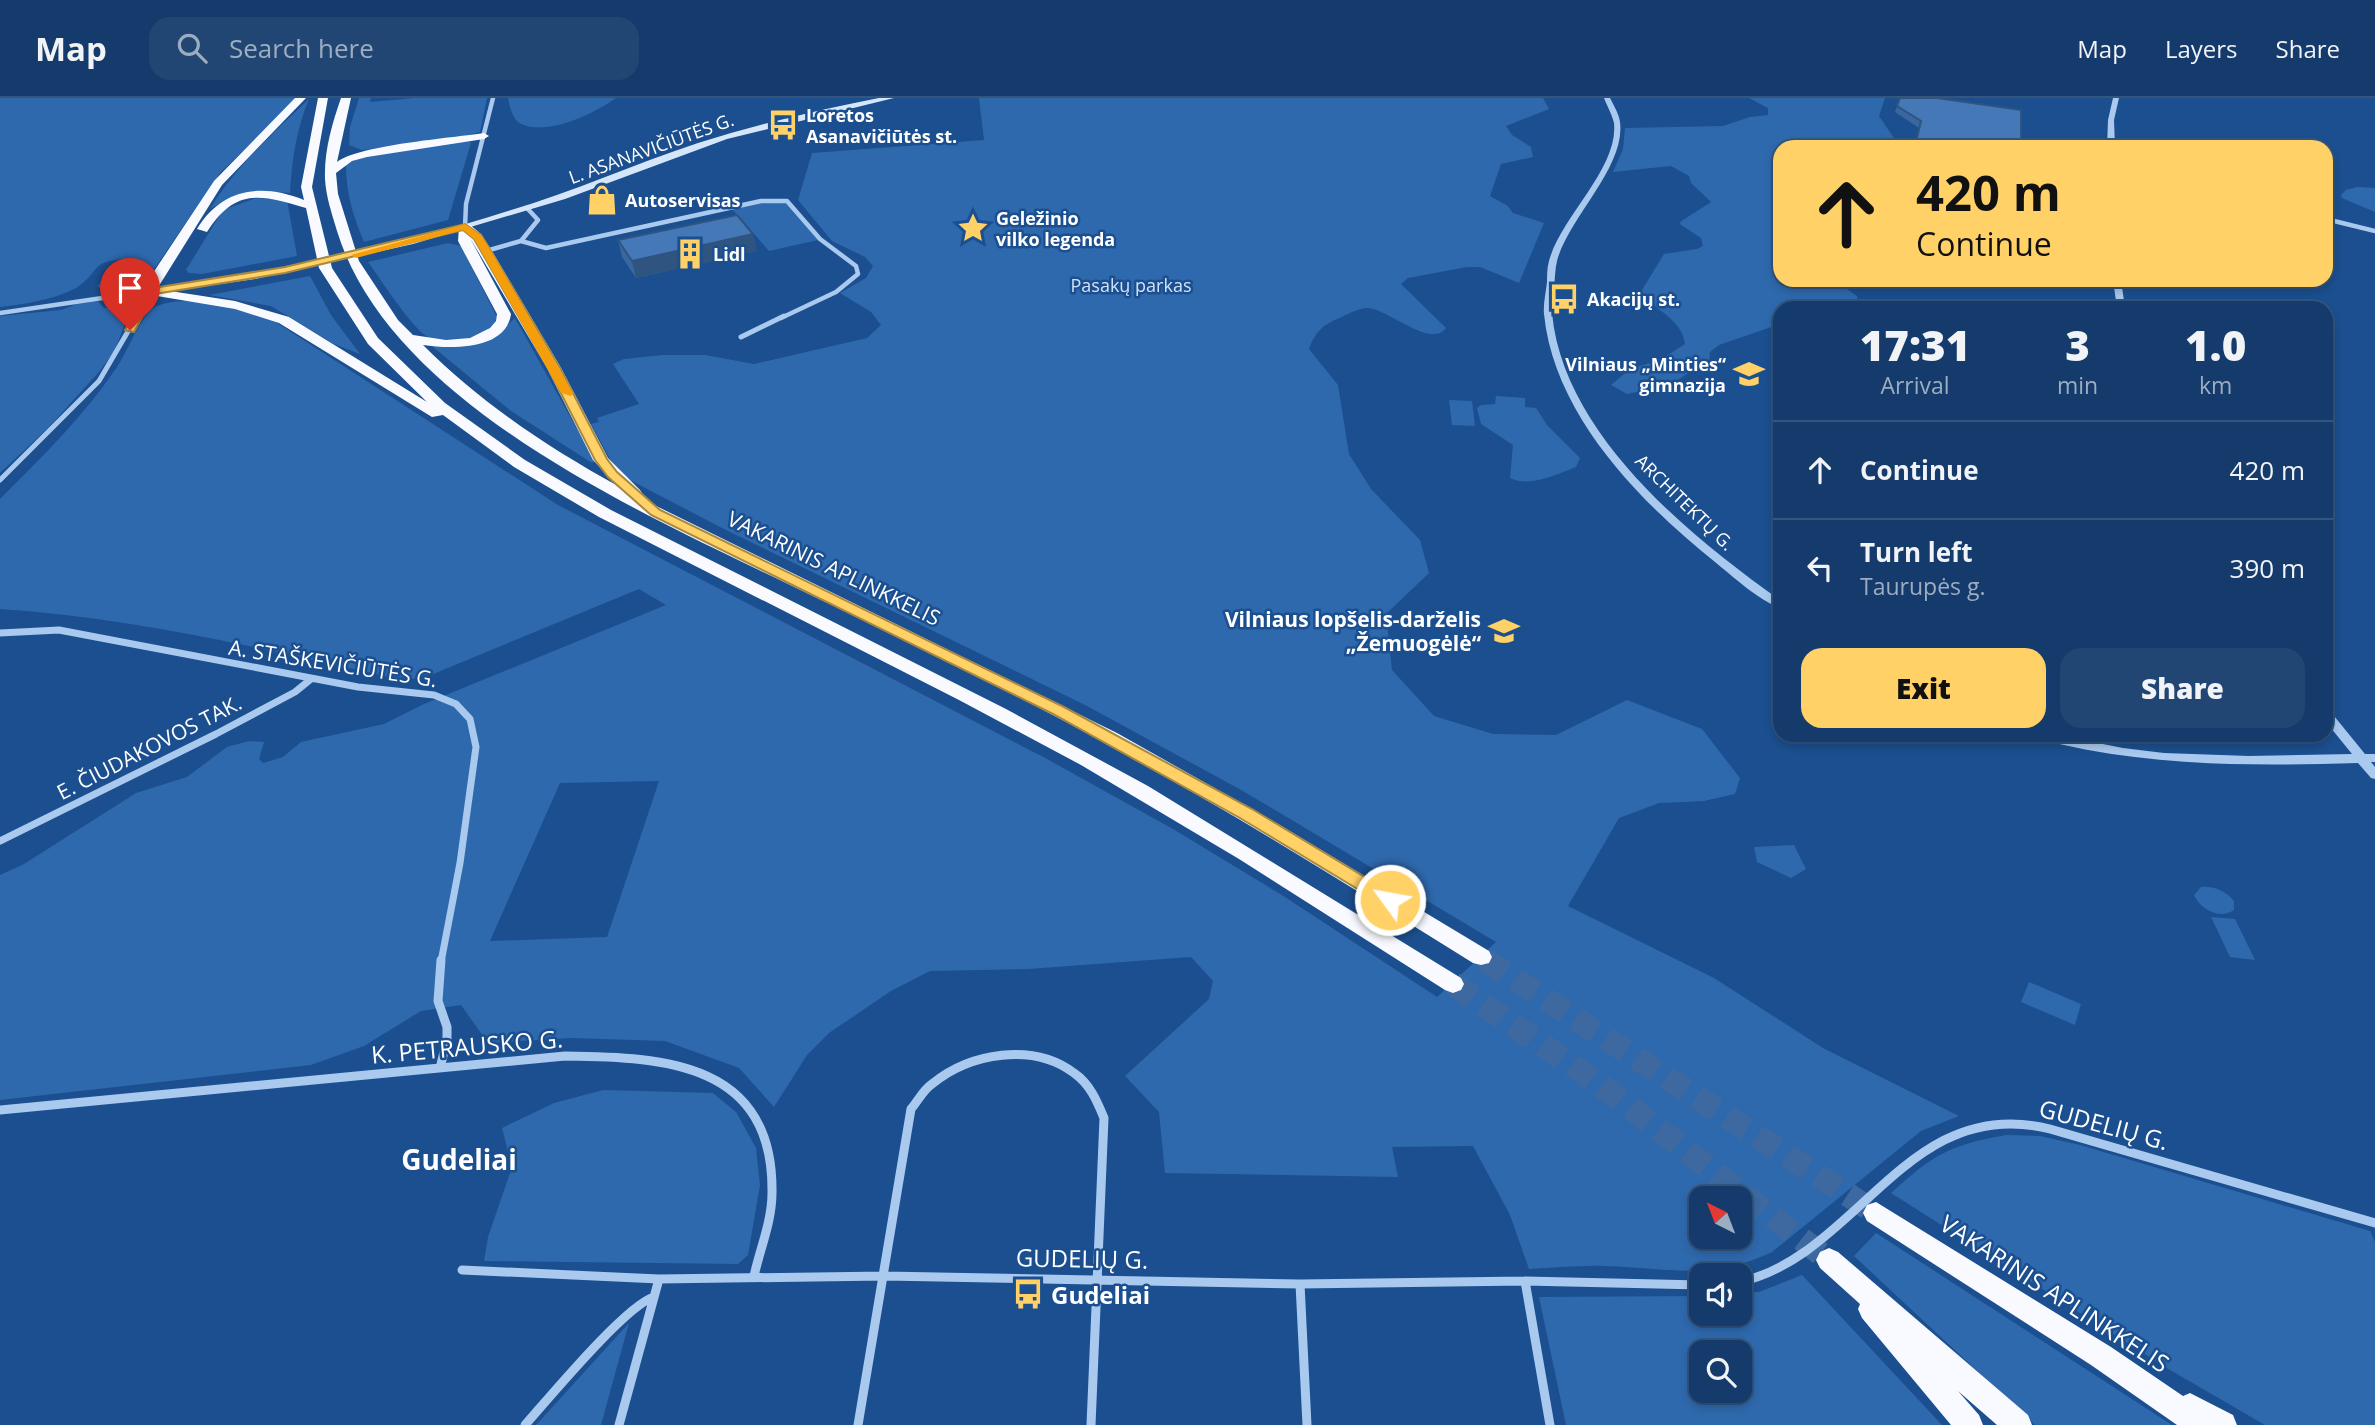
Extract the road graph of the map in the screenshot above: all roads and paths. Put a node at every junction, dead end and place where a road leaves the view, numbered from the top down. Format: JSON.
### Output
{"nodes":[{"id":1,"x":301,"y":98,"type":"edge"},
{"id":2,"x":323,"y":98,"type":"edge"},
{"id":3,"x":346,"y":98,"type":"edge"},
{"id":4,"x":493,"y":98,"type":"edge"},
{"id":5,"x":890,"y":98,"type":"edge"},
{"id":6,"x":1607,"y":98,"type":"edge"},
{"id":7,"x":2116,"y":98,"type":"edge"},
{"id":8,"x":484,"y":136,"type":"junction"},
{"id":9,"x":2111,"y":140,"type":"edge"},
{"id":10,"x":334,"y":142,"type":"junction"},
{"id":11,"x":366,"y":154,"type":"junction"},
{"id":12,"x":331,"y":172,"type":"junction"},
{"id":13,"x":306,"y":205,"type":"junction"},
{"id":14,"x":527,"y":208,"type":"junction"},
{"id":15,"x":2333,"y":221,"type":"edge"},
{"id":16,"x":465,"y":227,"type":"junction"},
{"id":17,"x":2375,"y":231,"type":"edge"},
{"id":18,"x":521,"y":241,"type":"junction"},
{"id":19,"x":486,"y":251,"type":"junction"},
{"id":20,"x":150,"y":291,"type":"junction"},
{"id":21,"x":0,"y":313,"type":"edge"},
{"id":22,"x":741,"y":337,"type":"dead end"},
{"id":23,"x":408,"y":338,"type":"junction"},
{"id":24,"x":472,"y":430,"type":"junction"},
{"id":25,"x":0,"y":480,"type":"edge"},
{"id":26,"x":655,"y":512,"type":"junction"},
{"id":27,"x":1773,"y":601,"type":"edge"},
{"id":28,"x":0,"y":633,"type":"edge"},
{"id":29,"x":311,"y":679,"type":"junction"},
{"id":30,"x":2333,"y":721,"type":"edge"},
{"id":31,"x":2071,"y":742,"type":"edge"},
{"id":32,"x":2369,"y":758,"type":"edge"},
{"id":33,"x":2375,"y":775,"type":"edge"},
{"id":34,"x":0,"y":841,"type":"edge"},
{"id":35,"x":1481,"y":957,"type":"tunnel mouth"},
{"id":36,"x":1453,"y":984,"type":"tunnel mouth"},
{"id":37,"x":440,"y":1068,"type":"junction"},
{"id":38,"x":0,"y":1110,"type":"edge"},
{"id":39,"x":1876,"y":1213,"type":"tunnel mouth"},
{"id":40,"x":2375,"y":1223,"type":"edge"},
{"id":41,"x":462,"y":1270,"type":"dead end"},
{"id":42,"x":754,"y":1276,"type":"junction"},
{"id":43,"x":885,"y":1276,"type":"junction"},
{"id":44,"x":1099,"y":1278,"type":"junction"},
{"id":45,"x":1752,"y":1278,"type":"edge"},
{"id":46,"x":659,"y":1279,"type":"junction"},
{"id":47,"x":1525,"y":1281,"type":"junction"},
{"id":48,"x":1300,"y":1284,"type":"junction"},
{"id":49,"x":1689,"y":1285,"type":"edge"},
{"id":50,"x":654,"y":1297,"type":"junction"},
{"id":51,"x":2101,"y":1356,"type":"junction"},
{"id":52,"x":525,"y":1425,"type":"edge"},
{"id":53,"x":619,"y":1425,"type":"edge"},
{"id":54,"x":858,"y":1425,"type":"edge"},
{"id":55,"x":1091,"y":1425,"type":"edge"},
{"id":56,"x":1307,"y":1425,"type":"edge"},
{"id":57,"x":1550,"y":1425,"type":"edge"},
{"id":58,"x":1969,"y":1425,"type":"edge"},
{"id":59,"x":2018,"y":1425,"type":"edge"},
{"id":60,"x":2201,"y":1425,"type":"edge"},
{"id":61,"x":2223,"y":1425,"type":"edge"}],
"edges":[{"from":1,"to":20,"type":"highway"},
{"from":2,"to":13,"type":"highway"},
{"from":3,"to":10,"type":"highway","name":"VAKARINIS APLINKKELIS"},
{"from":4,"to":8,"type":"street"},
{"from":5,"to":14,"type":"main road","name":"L. ASANAVIČIŪTĖS G."},
{"from":6,"to":27,"type":"street","name":"ARCHITEKTŲ G."},
{"from":7,"to":9,"type":"street"},
{"from":8,"to":11,"type":"highway"},
{"from":8,"to":16,"type":"street"},
{"from":10,"to":11,"type":"highway"},
{"from":10,"to":12,"type":"highway","name":"VAKARINIS APLINKKELIS"},
{"from":11,"to":12,"type":"highway"},
{"from":12,"to":23,"type":"highway","name":"VAKARINIS APLINKKELIS"},
{"from":13,"to":20,"type":"highway"},
{"from":13,"to":24,"type":"highway"},
{"from":14,"to":16,"type":"main road","name":"L. ASANAVIČIŪTĖS G."},
{"from":14,"to":18,"type":"street"},
{"from":15,"to":17,"type":"street"},
{"from":16,"to":19,"type":"highway"},
{"from":16,"to":20,"type":"main road","name":"L. ASANAVIČIŪTĖS G."},
{"from":16,"to":23,"type":"highway"},
{"from":18,"to":19,"type":"street"},
{"from":18,"to":22,"type":"street"},
{"from":19,"to":26,"type":"highway"},
{"from":20,"to":21,"type":"street"},
{"from":20,"to":24,"type":"highway"},
{"from":20,"to":25,"type":"street"},
{"from":23,"to":26,"type":"highway","name":"VAKARINIS APLINKKELIS"},
{"from":24,"to":36,"type":"highway"},
{"from":26,"to":35,"type":"highway","name":"VAKARINIS APLINKKELIS"},
{"from":28,"to":29,"type":"street","name":"A. STAŠKEVIČIŪTĖS G."},
{"from":29,"to":34,"type":"street","name":"E. ČIUDAKOVOS TAK."},
{"from":29,"to":37,"type":"street","name":"A. STAŠKEVIČIŪTĖS G."},
{"from":30,"to":32,"type":"street"},
{"from":31,"to":32,"type":"street"},
{"from":32,"to":33,"type":"street"},
{"from":37,"to":38,"type":"street","name":"K. PETRAUSKO G."},
{"from":37,"to":42,"type":"street","name":"K. PETRAUSKO G."},
{"from":39,"to":51,"type":"highway","name":"VAKARINIS APLINKKELIS"},
{"from":40,"to":45,"type":"street","name":"GUDELIŲ G."},
{"from":41,"to":46,"type":"street","name":"GUDELIŲ G."},
{"from":42,"to":43,"type":"street","name":"GUDELIŲ G."},
{"from":42,"to":46,"type":"street","name":"GUDELIŲ G."},
{"from":43,"to":44,"type":"street","name":"GUDELIŲ G."},
{"from":43,"to":44,"type":"street"},
{"from":43,"to":54,"type":"street"},
{"from":44,"to":48,"type":"street","name":"GUDELIŲ G."},
{"from":44,"to":55,"type":"street"},
{"from":46,"to":50,"type":"street"},
{"from":47,"to":48,"type":"street","name":"GUDELIŲ G."},
{"from":47,"to":49,"type":"street","name":"GUDELIŲ G."},
{"from":47,"to":57,"type":"street"},
{"from":48,"to":56,"type":"street"},
{"from":50,"to":52,"type":"street"},
{"from":50,"to":53,"type":"street"},
{"from":51,"to":60,"type":"highway","name":"VAKARINIS APLINKKELIS"},
{"from":51,"to":61,"type":"highway"},
{"from":58,"to":59,"type":"highway"}]}
